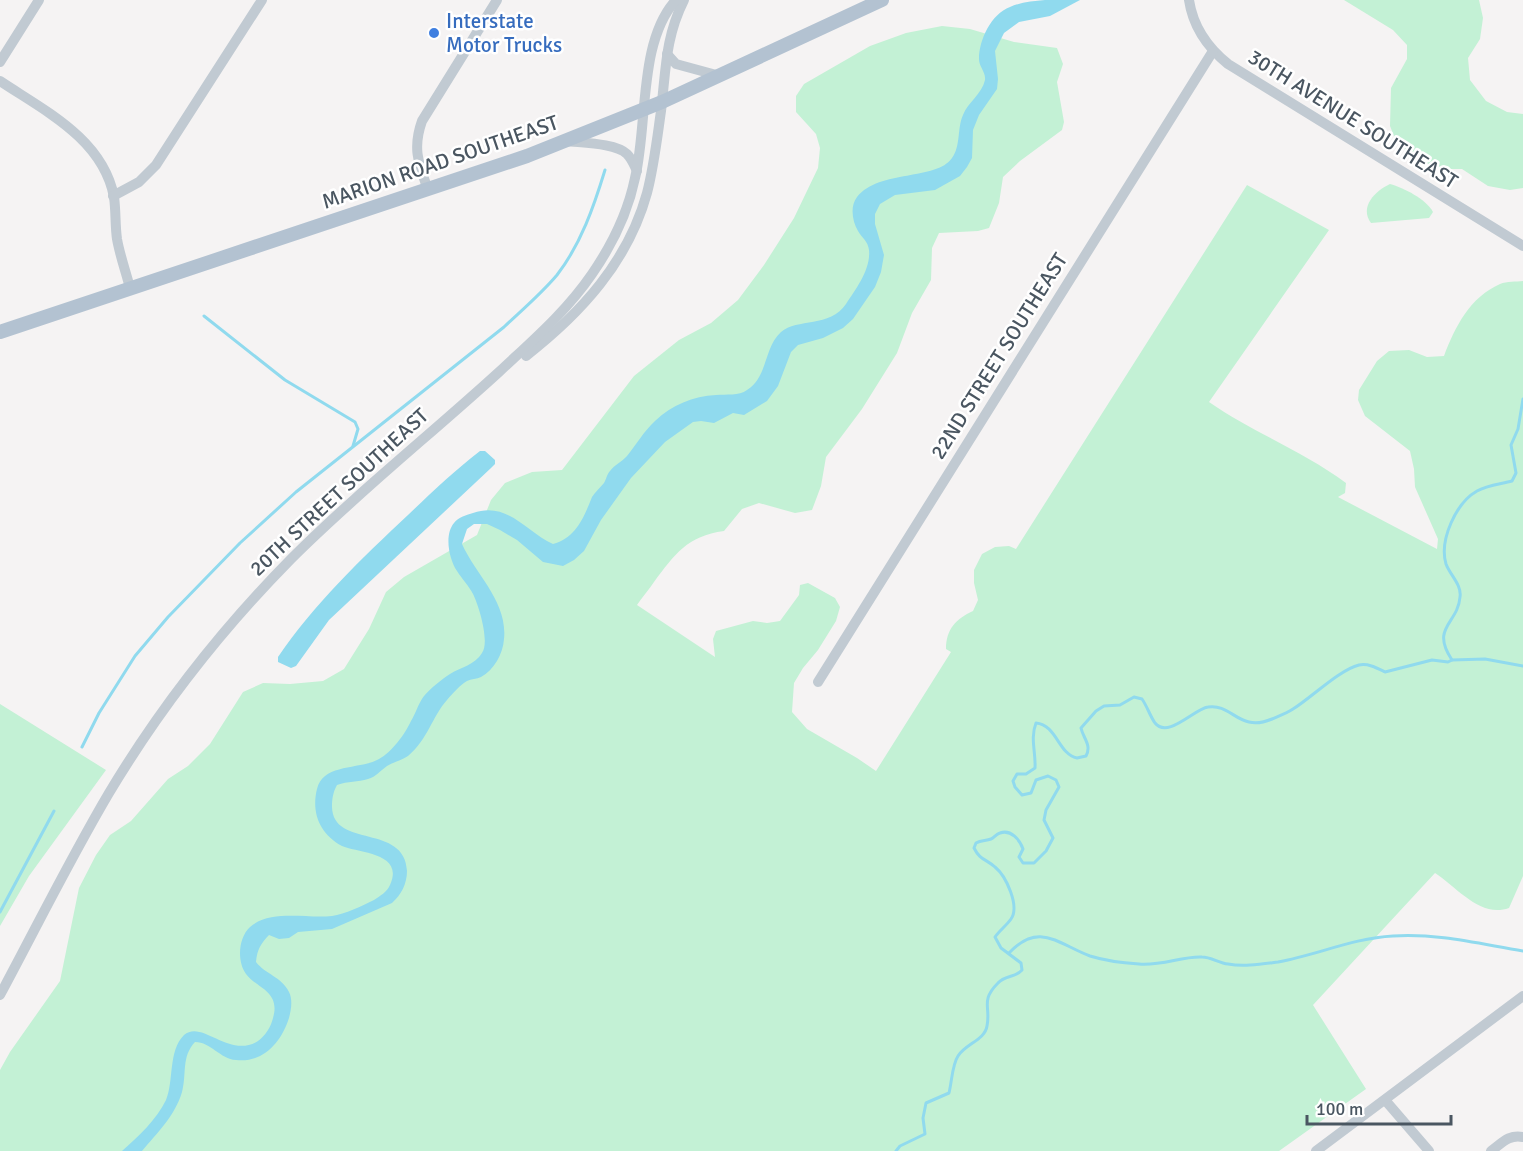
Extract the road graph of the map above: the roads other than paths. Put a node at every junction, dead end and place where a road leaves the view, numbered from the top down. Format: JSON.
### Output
{"nodes":[{"id":1,"x":39,"y":0,"type":"edge"},
{"id":2,"x":262,"y":0,"type":"edge"},
{"id":3,"x":498,"y":0,"type":"edge"},
{"id":4,"x":676,"y":0,"type":"edge"},
{"id":5,"x":684,"y":0,"type":"edge"},
{"id":6,"x":882,"y":0,"type":"edge"},
{"id":7,"x":1190,"y":0,"type":"edge"},
{"id":8,"x":1213,"y":51,"type":"junction"},
{"id":9,"x":667,"y":54,"type":"junction"},
{"id":10,"x":0,"y":62,"type":"edge"},
{"id":11,"x":720,"y":76,"type":"junction"},
{"id":12,"x":0,"y":81,"type":"edge"},
{"id":13,"x":662,"y":102,"type":"junction"},
{"id":14,"x":644,"y":109,"type":"junction"},
{"id":15,"x":566,"y":141,"type":"junction"},
{"id":16,"x":637,"y":171,"type":"junction"},
{"id":17,"x":428,"y":190,"type":"junction"},
{"id":18,"x":113,"y":196,"type":"junction"},
{"id":19,"x":1523,"y":246,"type":"edge"},
{"id":20,"x":130,"y":288,"type":"junction"},
{"id":21,"x":0,"y":332,"type":"edge"},
{"id":22,"x":455,"y":412,"type":"junction"},
{"id":23,"x":818,"y":682,"type":"dead end"},
{"id":24,"x":0,"y":995,"type":"edge"},
{"id":25,"x":1523,"y":996,"type":"edge"},
{"id":26,"x":1385,"y":1100,"type":"junction"},
{"id":27,"x":1523,"y":1137,"type":"edge"},
{"id":28,"x":1316,"y":1151,"type":"edge"},
{"id":29,"x":1429,"y":1151,"type":"edge"},
{"id":30,"x":1491,"y":1151,"type":"edge"}],
"edges":[{"from":1,"to":10,"type":"street"},
{"from":2,"to":18,"type":"street"},
{"from":3,"to":17,"type":"street"},
{"from":4,"to":14,"type":"street","name":"20TH STREET SOUTHEAST"},
{"from":5,"to":9,"type":"street","name":"20TH STREET SOUTHEAST"},
{"from":6,"to":11,"type":"main road","name":"MARION ROAD SOUTHEAST"},
{"from":7,"to":8,"type":"street","name":"30TH AVENUE SOUTHEAST"},
{"from":8,"to":19,"type":"street","name":"30TH AVENUE SOUTHEAST"},
{"from":8,"to":23,"type":"street","name":"22ND STREET SOUTHEAST"},
{"from":9,"to":11,"type":"street"},
{"from":9,"to":13,"type":"street","name":"20TH STREET SOUTHEAST"},
{"from":11,"to":13,"type":"main road","name":"MARION ROAD SOUTHEAST"},
{"from":12,"to":18,"type":"street"},
{"from":13,"to":14,"type":"main road","name":"MARION ROAD SOUTHEAST"},
{"from":13,"to":22,"type":"street","name":"20TH STREET SOUTHEAST"},
{"from":14,"to":15,"type":"main road","name":"MARION ROAD SOUTHEAST"},
{"from":14,"to":16,"type":"street","name":"20TH STREET SOUTHEAST"},
{"from":15,"to":16,"type":"street"},
{"from":15,"to":17,"type":"main road","name":"MARION ROAD SOUTHEAST"},
{"from":16,"to":22,"type":"street","name":"20TH STREET SOUTHEAST"},
{"from":17,"to":20,"type":"main road","name":"MARION ROAD SOUTHEAST"},
{"from":18,"to":20,"type":"street"},
{"from":20,"to":21,"type":"main road","name":"MARION ROAD SOUTHEAST"},
{"from":22,"to":24,"type":"street","name":"20TH STREET SOUTHEAST"},
{"from":25,"to":26,"type":"street"},
{"from":26,"to":28,"type":"street"},
{"from":26,"to":29,"type":"street"},
{"from":27,"to":30,"type":"street"}]}
